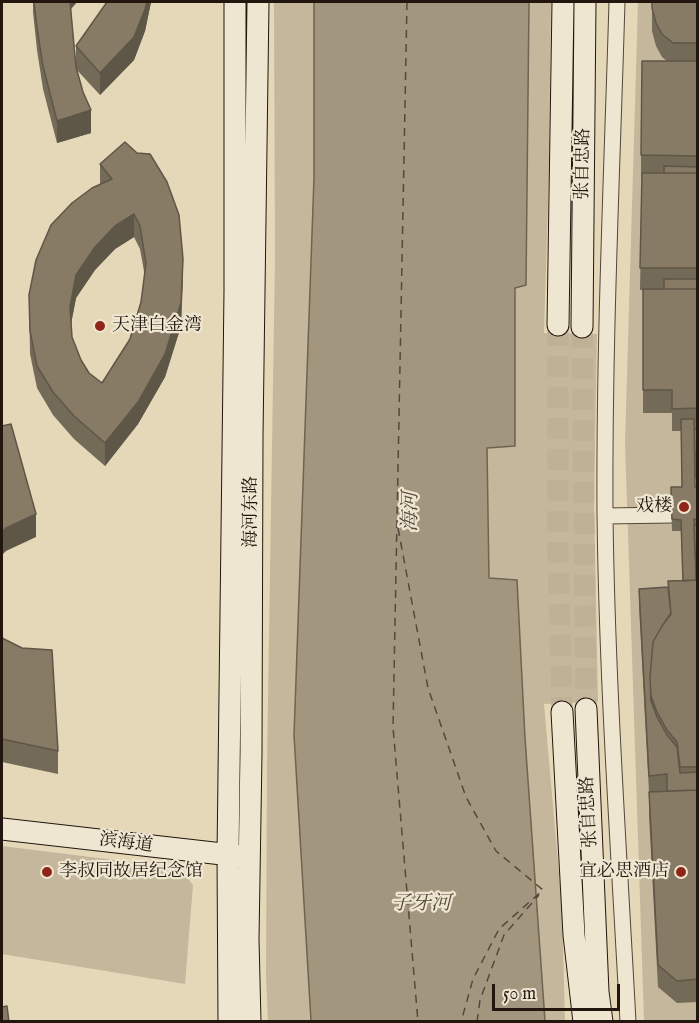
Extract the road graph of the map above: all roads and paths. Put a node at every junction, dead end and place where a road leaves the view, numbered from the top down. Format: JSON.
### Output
{"nodes":[{"id":1,"x":235,"y":2,"type":"edge"},
{"id":2,"x":258,"y":2,"type":"edge"},
{"id":3,"x":563,"y":2,"type":"edge"},
{"id":4,"x":585,"y":2,"type":"edge"},
{"id":5,"x":617,"y":2,"type":"edge"},
{"id":6,"x":558,"y":325,"type":"tunnel mouth"},
{"id":7,"x":582,"y":327,"type":"tunnel mouth"},
{"id":8,"x":672,"y":515,"type":"edge"},
{"id":9,"x":605,"y":516,"type":"junction"},
{"id":10,"x":586,"y":710,"type":"tunnel mouth"},
{"id":11,"x":562,"y":712,"type":"tunnel mouth"},
{"id":12,"x":2,"y":830,"type":"edge"},
{"id":13,"x":228,"y":855,"type":"junction"},
{"id":14,"x":250,"y":857,"type":"junction"},
{"id":15,"x":230,"y":1022,"type":"edge"},
{"id":16,"x":250,"y":1022,"type":"edge"},
{"id":17,"x":584,"y":1022,"type":"edge"},
{"id":18,"x":602,"y":1022,"type":"edge"},
{"id":19,"x":628,"y":1022,"type":"edge"}],
"edges":[{"from":1,"to":13,"type":"main road","name":"海河东路"},
{"from":2,"to":14,"type":"main road","name":"海河东路"},
{"from":3,"to":6,"type":"main road","name":"张自忠路"},
{"from":4,"to":7,"type":"main road","name":"张自忠路"},
{"from":5,"to":9,"type":"street"},
{"from":8,"to":9,"type":"street"},
{"from":9,"to":19,"type":"street"},
{"from":10,"to":18,"type":"main road","name":"张自忠路"},
{"from":11,"to":17,"type":"main road","name":"张自忠路"},
{"from":12,"to":13,"type":"main road","name":"滨海道"},
{"from":13,"to":14,"type":"main road","name":"滨海道"},
{"from":13,"to":15,"type":"main road","name":"海河东路"},
{"from":14,"to":16,"type":"main road","name":"海河东路"}]}
